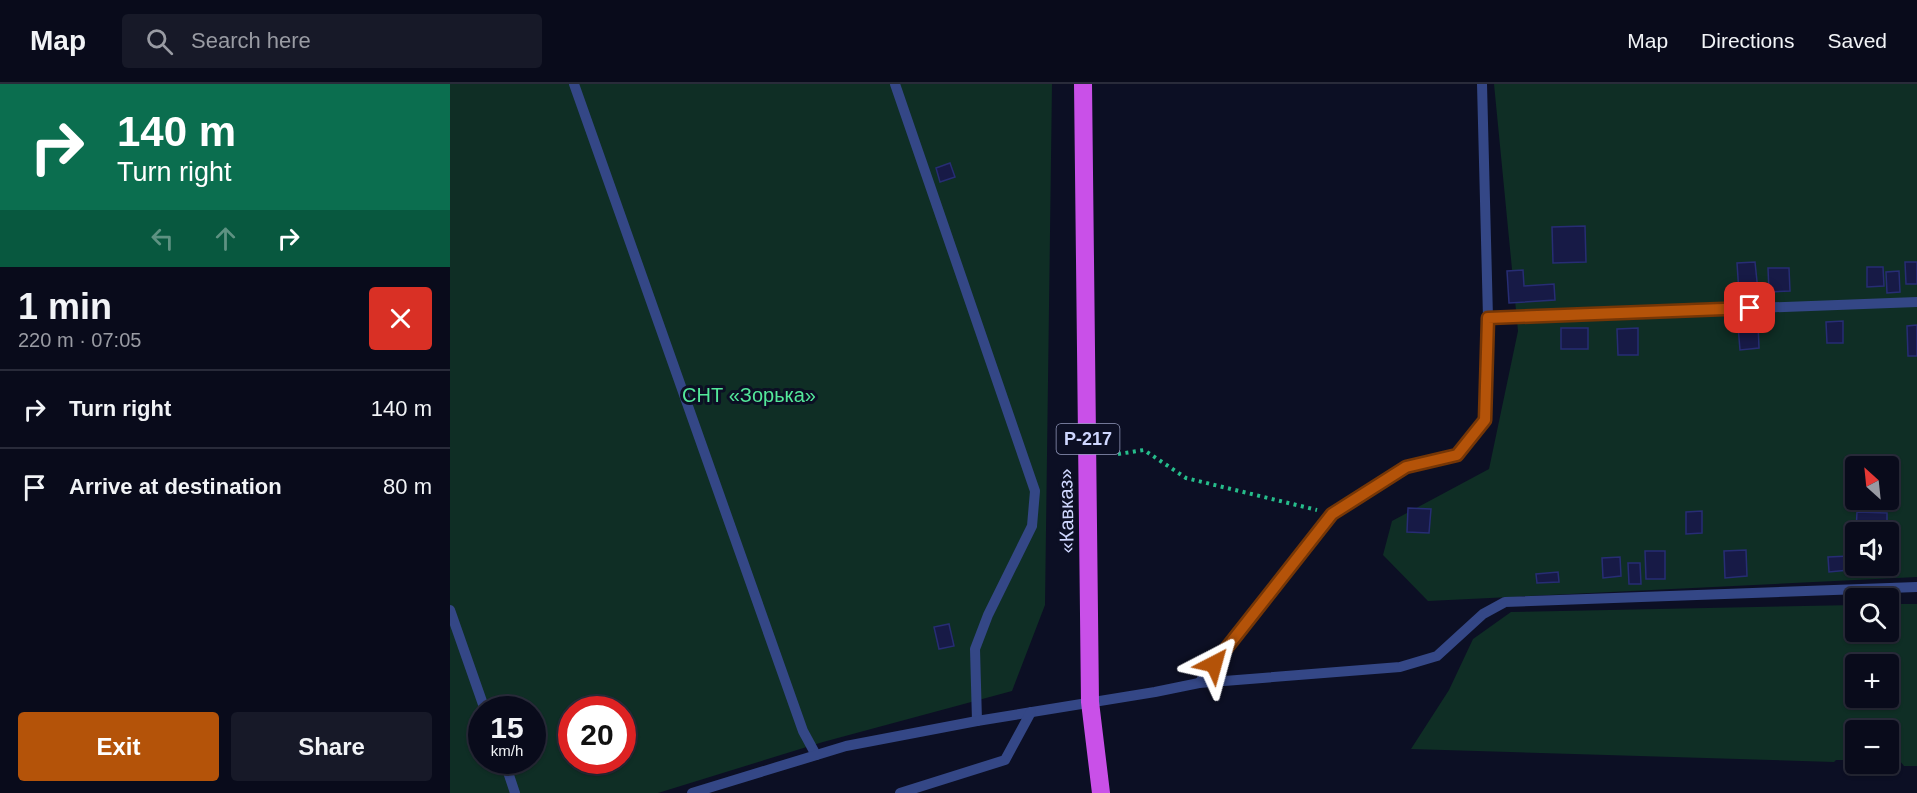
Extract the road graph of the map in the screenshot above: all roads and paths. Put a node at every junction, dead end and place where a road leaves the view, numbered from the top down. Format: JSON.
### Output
{"nodes":[{"id":1,"x":574,"y":84,"type":"edge"},
{"id":2,"x":896,"y":84,"type":"edge"},
{"id":3,"x":1083,"y":84,"type":"edge"},
{"id":4,"x":1482,"y":84,"type":"edge"},
{"id":5,"x":1917,"y":302,"type":"edge"},
{"id":6,"x":1488,"y":318,"type":"junction"},
{"id":7,"x":1118,"y":454,"type":"dead end"},
{"id":8,"x":1332,"y":514,"type":"junction"},
{"id":9,"x":1917,"y":587,"type":"edge"},
{"id":10,"x":450,"y":610,"type":"edge"},
{"id":11,"x":1199,"y":682,"type":"junction"},
{"id":12,"x":480,"y":696,"type":"edge"},
{"id":13,"x":1090,"y":702,"type":"junction"},
{"id":14,"x":1031,"y":712,"type":"junction"},
{"id":15,"x":977,"y":722,"type":"junction"},
{"id":16,"x":816,"y":755,"type":"junction"},
{"id":17,"x":509,"y":774,"type":"edge"},
{"id":18,"x":515,"y":793,"type":"edge"},
{"id":19,"x":692,"y":793,"type":"edge"},
{"id":20,"x":900,"y":793,"type":"edge"},
{"id":21,"x":1101,"y":793,"type":"edge"}],
"edges":[{"from":1,"to":16,"type":"lane"},
{"from":2,"to":15,"type":"lane"},
{"from":3,"to":13,"type":"highway","name":"«Кавказ»","number":"Р-217"},
{"from":4,"to":6,"type":"lane"},
{"from":5,"to":6,"type":"lane"},
{"from":6,"to":8,"type":"lane"},
{"from":7,"to":8,"type":"path"},
{"from":8,"to":11,"type":"lane"},
{"from":9,"to":11,"type":"lane"},
{"from":10,"to":12,"type":"lane"},
{"from":11,"to":13,"type":"lane"},
{"from":13,"to":14,"type":"lane"},
{"from":13,"to":21,"type":"highway","name":"«Кавказ»","number":"Р-217"},
{"from":14,"to":15,"type":"lane"},
{"from":14,"to":20,"type":"lane"},
{"from":15,"to":16,"type":"lane"},
{"from":16,"to":19,"type":"lane"},
{"from":17,"to":18,"type":"lane"}]}
